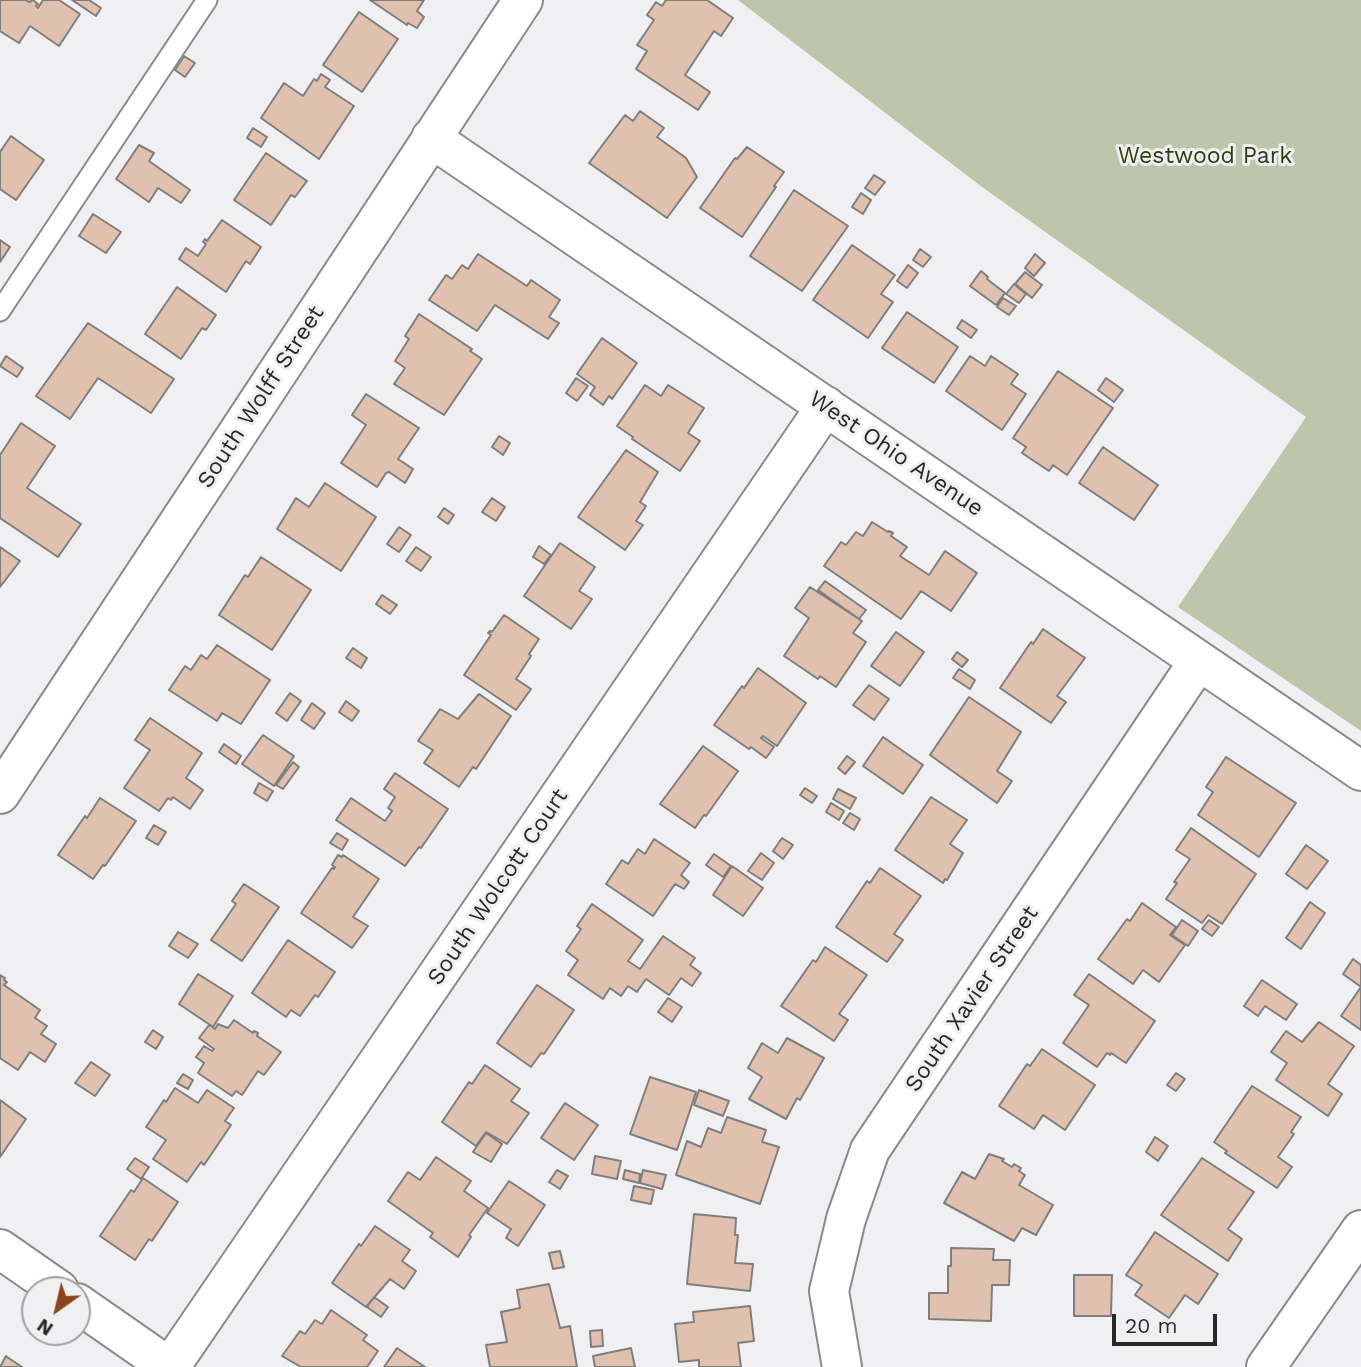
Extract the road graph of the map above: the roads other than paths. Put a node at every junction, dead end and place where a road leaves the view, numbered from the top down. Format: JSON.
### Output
{"nodes":[{"id":1,"x":207,"y":0,"type":"edge"},
{"id":2,"x":523,"y":0,"type":"edge"},
{"id":3,"x":431,"y":138,"type":"junction"},
{"id":4,"x":0,"y":311,"type":"edge"},
{"id":5,"x":826,"y":406,"type":"junction"},
{"id":6,"x":1198,"y":662,"type":"junction"},
{"id":7,"x":1361,"y":771,"type":"edge"},
{"id":8,"x":0,"y":794,"type":"edge"},
{"id":9,"x":1361,"y":1230,"type":"edge"},
{"id":10,"x":0,"y":1249,"type":"edge"},
{"id":11,"x":39,"y":1276,"type":"edge"},
{"id":12,"x":91,"y":1313,"type":"edge"},
{"id":13,"x":169,"y":1367,"type":"edge"},
{"id":14,"x":842,"y":1367,"type":"edge"},
{"id":15,"x":1266,"y":1367,"type":"edge"}],
"edges":[{"from":1,"to":4,"type":"lane"},
{"from":2,"to":3,"type":"street","name":"South Wolff Street"},
{"from":3,"to":5,"type":"street","name":"West Ohio Avenue"},
{"from":3,"to":8,"type":"street","name":"South Wolff Street"},
{"from":5,"to":6,"type":"street","name":"West Ohio Avenue"},
{"from":5,"to":13,"type":"street","name":"South Wolcott Court"},
{"from":6,"to":7,"type":"street","name":"West Ohio Avenue"},
{"from":6,"to":14,"type":"street","name":"South Xavier Street"},
{"from":9,"to":15,"type":"street"},
{"from":10,"to":11,"type":"street"},
{"from":12,"to":13,"type":"street"}]}
